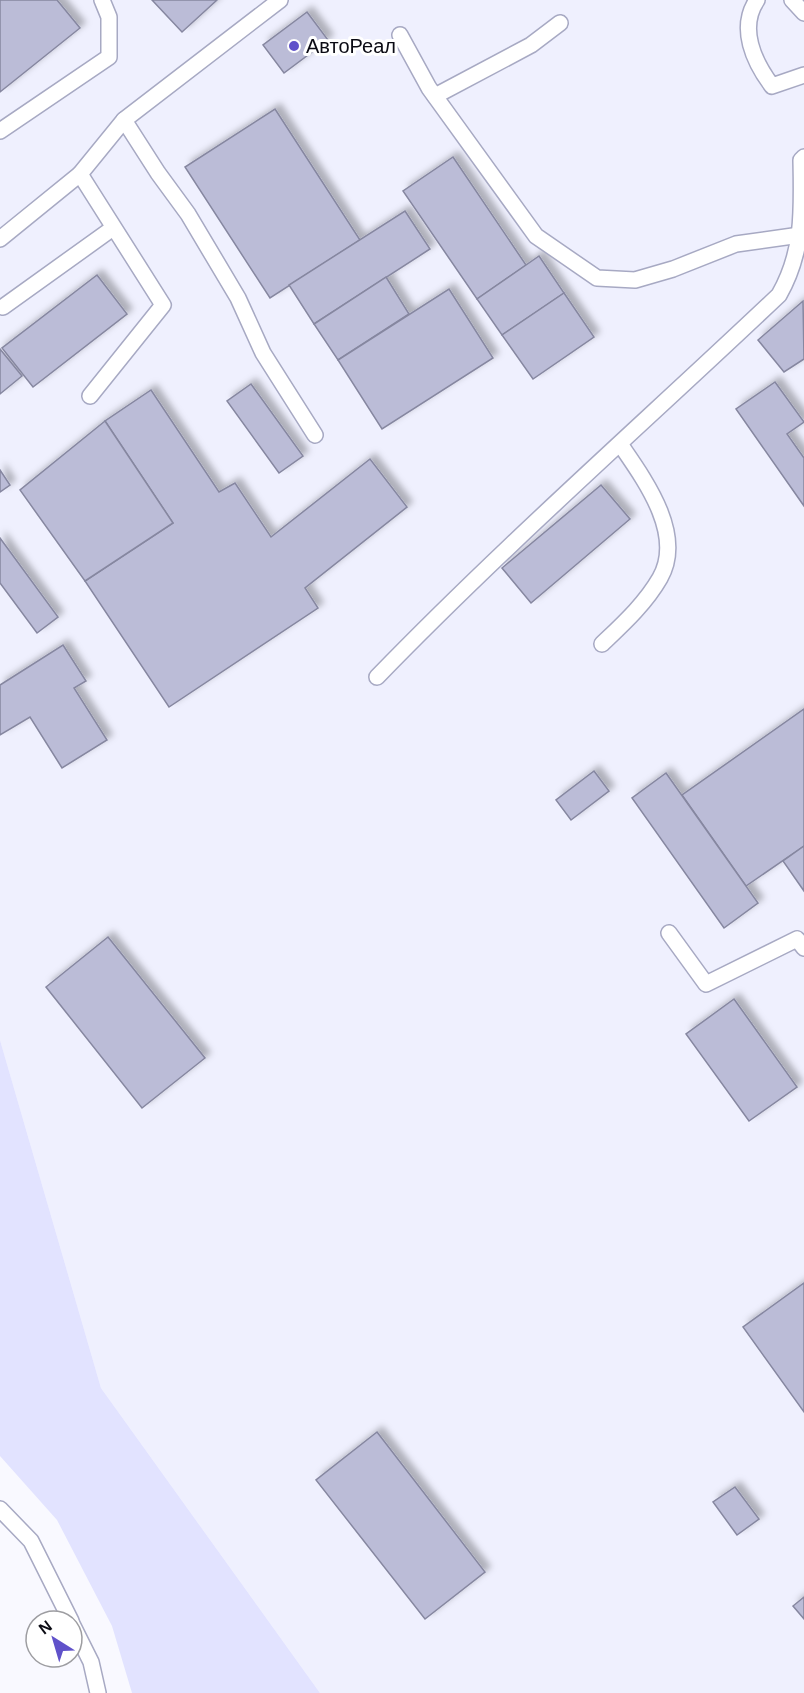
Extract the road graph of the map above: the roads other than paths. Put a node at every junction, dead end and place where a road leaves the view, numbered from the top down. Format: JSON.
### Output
{"nodes":[{"id":1,"x":102,"y":0,"type":"edge"},
{"id":2,"x":280,"y":0,"type":"edge"},
{"id":3,"x":757,"y":0,"type":"edge"},
{"id":4,"x":792,"y":0,"type":"edge"},
{"id":5,"x":804,"y":13,"type":"edge"},
{"id":6,"x":560,"y":23,"type":"dead end"},
{"id":7,"x":400,"y":35,"type":"dead end"},
{"id":8,"x":804,"y":75,"type":"edge"},
{"id":9,"x":435,"y":96,"type":"junction"},
{"id":10,"x":124,"y":120,"type":"junction"},
{"id":11,"x":0,"y":131,"type":"edge"},
{"id":12,"x":804,"y":157,"type":"edge"},
{"id":13,"x":80,"y":174,"type":"junction"},
{"id":14,"x":113,"y":228,"type":"junction"},
{"id":15,"x":800,"y":235,"type":"junction"},
{"id":16,"x":0,"y":238,"type":"edge"},
{"id":17,"x":3,"y":307,"type":"dead end"},
{"id":18,"x":90,"y":396,"type":"dead end"},
{"id":19,"x":315,"y":435,"type":"dead end"},
{"id":20,"x":620,"y":444,"type":"junction"},
{"id":21,"x":602,"y":644,"type":"dead end"},
{"id":22,"x":377,"y":677,"type":"dead end"},
{"id":23,"x":669,"y":933,"type":"dead end"},
{"id":24,"x":804,"y":948,"type":"edge"},
{"id":25,"x":0,"y":1509,"type":"edge"},
{"id":26,"x":65,"y":1609,"type":"edge"},
{"id":27,"x":84,"y":1648,"type":"edge"},
{"id":28,"x":98,"y":1693,"type":"edge"}],
"edges":[{"from":1,"to":11,"type":"lane"},
{"from":2,"to":10,"type":"lane"},
{"from":3,"to":8,"type":"lane"},
{"from":4,"to":5,"type":"lane"},
{"from":6,"to":9,"type":"lane"},
{"from":7,"to":9,"type":"lane"},
{"from":9,"to":15,"type":"lane"},
{"from":10,"to":13,"type":"lane"},
{"from":10,"to":19,"type":"lane"},
{"from":12,"to":15,"type":"lane"},
{"from":13,"to":14,"type":"lane"},
{"from":13,"to":16,"type":"lane"},
{"from":14,"to":17,"type":"lane"},
{"from":14,"to":18,"type":"lane"},
{"from":15,"to":20,"type":"lane"},
{"from":20,"to":21,"type":"lane"},
{"from":20,"to":22,"type":"lane"},
{"from":23,"to":24,"type":"lane"},
{"from":25,"to":26,"type":"lane"},
{"from":27,"to":28,"type":"lane"}]}
